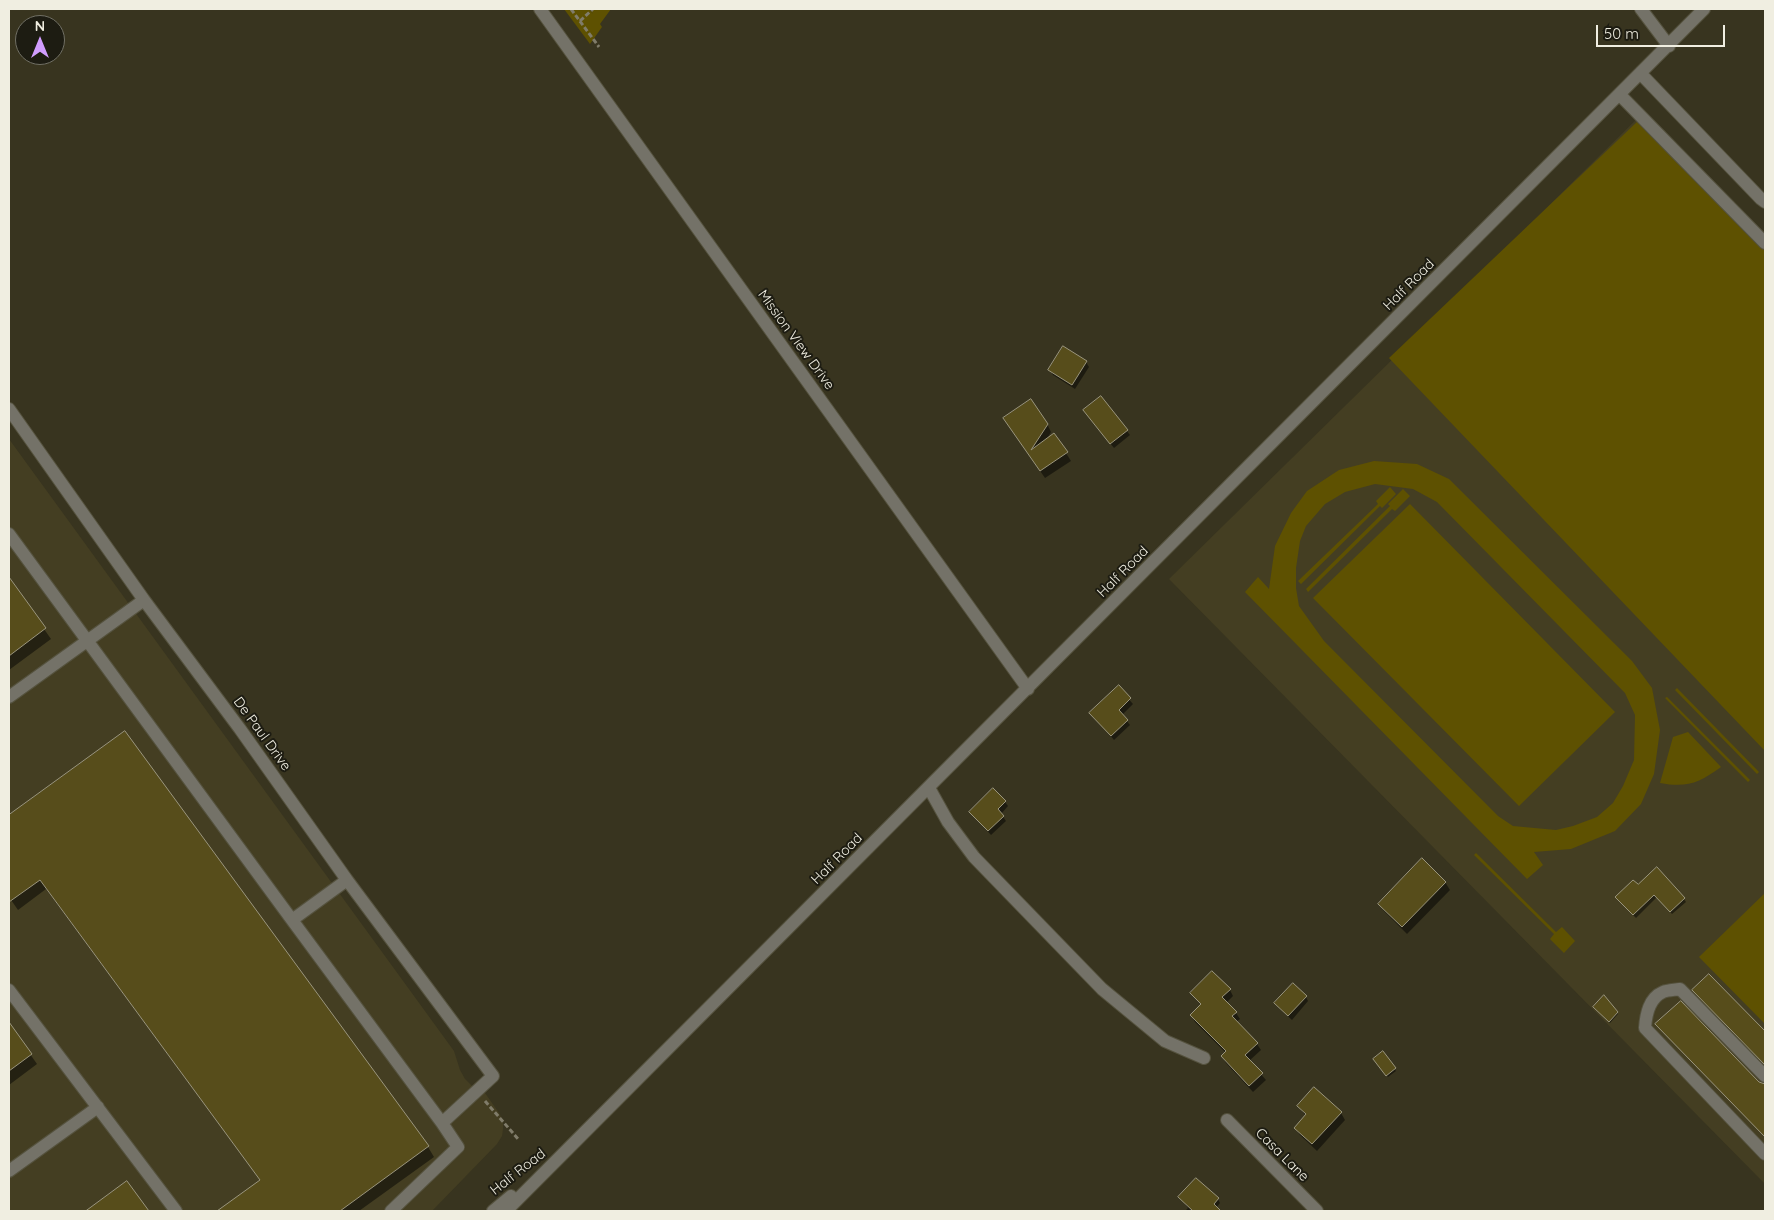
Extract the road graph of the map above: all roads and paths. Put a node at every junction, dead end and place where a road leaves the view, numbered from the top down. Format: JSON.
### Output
{"nodes":[{"id":1,"x":540,"y":9,"type":"edge"},
{"id":2,"x":571,"y":9,"type":"edge"},
{"id":3,"x":593,"y":9,"type":"edge"},
{"id":4,"x":1641,"y":9,"type":"edge"},
{"id":5,"x":1704,"y":9,"type":"edge"},
{"id":6,"x":580,"y":21,"type":"junction"},
{"id":7,"x":598,"y":46,"type":"dead end"},
{"id":8,"x":1669,"y":46,"type":"junction"},
{"id":9,"x":1641,"y":74,"type":"junction"},
{"id":10,"x":1620,"y":94,"type":"junction"},
{"id":11,"x":1765,"y":202,"type":"edge"},
{"id":12,"x":1765,"y":243,"type":"edge"},
{"id":13,"x":9,"y":409,"type":"edge"},
{"id":14,"x":9,"y":534,"type":"edge"},
{"id":15,"x":144,"y":600,"type":"junction"},
{"id":16,"x":86,"y":641,"type":"junction"},
{"id":17,"x":1028,"y":689,"type":"junction"},
{"id":18,"x":9,"y":697,"type":"edge"},
{"id":19,"x":929,"y":788,"type":"junction"},
{"id":20,"x":347,"y":880,"type":"junction"},
{"id":21,"x":292,"y":920,"type":"junction"},
{"id":22,"x":9,"y":990,"type":"edge"},
{"id":23,"x":1204,"y":1058,"type":"dead end"},
{"id":24,"x":1765,"y":1076,"type":"edge"},
{"id":25,"x":484,"y":1100,"type":"dead end"},
{"id":26,"x":98,"y":1107,"type":"junction"},
{"id":27,"x":1227,"y":1120,"type":"dead end"},
{"id":28,"x":442,"y":1123,"type":"junction"},
{"id":29,"x":519,"y":1140,"type":"dead end"},
{"id":30,"x":1765,"y":1154,"type":"edge"},
{"id":31,"x":562,"y":1156,"type":"junction"},
{"id":32,"x":9,"y":1172,"type":"edge"},
{"id":33,"x":176,"y":1211,"type":"edge"},
{"id":34,"x":391,"y":1211,"type":"edge"},
{"id":35,"x":493,"y":1211,"type":"edge"},
{"id":36,"x":506,"y":1211,"type":"edge"},
{"id":37,"x":1317,"y":1211,"type":"edge"}],
"edges":[{"from":1,"to":17,"type":"street","name":"Mission View Drive"},
{"from":2,"to":6,"type":"path"},
{"from":3,"to":6,"type":"path"},
{"from":4,"to":8,"type":"street"},
{"from":5,"to":8,"type":"street","name":"Half Road"},
{"from":6,"to":7,"type":"path"},
{"from":8,"to":9,"type":"street","name":"Half Road"},
{"from":9,"to":10,"type":"street","name":"Half Road"},
{"from":9,"to":11,"type":"street"},
{"from":10,"to":12,"type":"street"},
{"from":10,"to":17,"type":"street","name":"Half Road"},
{"from":13,"to":15,"type":"street","name":"De Paul Drive"},
{"from":14,"to":16,"type":"street"},
{"from":15,"to":16,"type":"street"},
{"from":15,"to":20,"type":"street","name":"De Paul Drive"},
{"from":16,"to":18,"type":"street"},
{"from":16,"to":21,"type":"street"},
{"from":17,"to":19,"type":"street","name":"Half Road"},
{"from":19,"to":23,"type":"street"},
{"from":19,"to":31,"type":"street","name":"Half Road"},
{"from":20,"to":21,"type":"street"},
{"from":20,"to":28,"type":"street","name":"De Paul Drive"},
{"from":21,"to":28,"type":"street"},
{"from":22,"to":26,"type":"street"},
{"from":24,"to":30,"type":"street"},
{"from":25,"to":29,"type":"path"},
{"from":26,"to":32,"type":"street"},
{"from":26,"to":33,"type":"street"},
{"from":27,"to":37,"type":"street","name":"Casa Lane"},
{"from":28,"to":34,"type":"street"},
{"from":31,"to":35,"type":"street","name":"Half Road"},
{"from":31,"to":36,"type":"street","name":"Half Road"}]}
